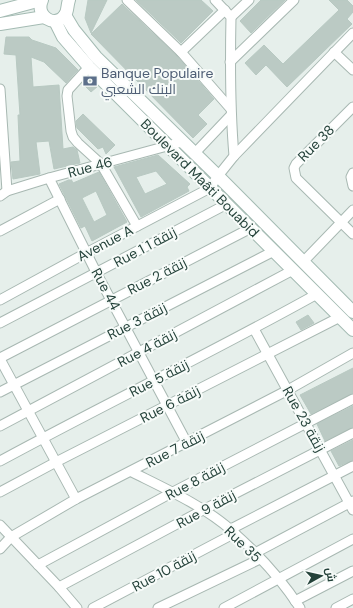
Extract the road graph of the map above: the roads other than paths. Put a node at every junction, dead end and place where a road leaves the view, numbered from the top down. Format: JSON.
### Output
{"nodes":[{"id":1,"x":41,"y":0,"type":"edge"},
{"id":2,"x":127,"y":0,"type":"edge"},
{"id":3,"x":215,"y":0,"type":"edge"},
{"id":4,"x":249,"y":0,"type":"edge"},
{"id":5,"x":294,"y":0,"type":"edge"},
{"id":6,"x":67,"y":5,"type":"edge"},
{"id":7,"x":224,"y":10,"type":"junction"},
{"id":8,"x":0,"y":11,"type":"edge"},
{"id":9,"x":232,"y":17,"type":"junction"},
{"id":10,"x":49,"y":19,"type":"junction"},
{"id":11,"x":0,"y":24,"type":"edge"},
{"id":12,"x":353,"y":33,"type":"edge"},
{"id":13,"x":180,"y":52,"type":"junction"},
{"id":14,"x":334,"y":52,"type":"junction"},
{"id":15,"x":230,"y":62,"type":"junction"},
{"id":16,"x":89,"y":67,"type":"junction"},
{"id":17,"x":353,"y":70,"type":"edge"},
{"id":18,"x":0,"y":89,"type":"edge"},
{"id":19,"x":353,"y":107,"type":"edge"},
{"id":20,"x":231,"y":111,"type":"junction"},
{"id":21,"x":182,"y":142,"type":"junction"},
{"id":22,"x":168,"y":146,"type":"junction"},
{"id":23,"x":194,"y":154,"type":"junction"},
{"id":24,"x":234,"y":156,"type":"junction"},
{"id":25,"x":101,"y":164,"type":"junction"},
{"id":26,"x":353,"y":173,"type":"edge"},
{"id":27,"x":218,"y":176,"type":"junction"},
{"id":28,"x":49,"y":178,"type":"junction"},
{"id":29,"x":353,"y":186,"type":"edge"},
{"id":30,"x":210,"y":188,"type":"junction"},
{"id":31,"x":3,"y":194,"type":"edge"},
{"id":32,"x":60,"y":199,"type":"junction"},
{"id":33,"x":227,"y":204,"type":"junction"},
{"id":34,"x":353,"y":210,"type":"edge"},
{"id":35,"x":342,"y":221,"type":"junction"},
{"id":36,"x":137,"y":226,"type":"junction"},
{"id":37,"x":251,"y":228,"type":"junction"},
{"id":38,"x":0,"y":231,"type":"edge"},
{"id":39,"x":353,"y":234,"type":"edge"},
{"id":40,"x":274,"y":251,"type":"junction"},
{"id":41,"x":86,"y":253,"type":"junction"},
{"id":42,"x":303,"y":262,"type":"junction"},
{"id":43,"x":293,"y":270,"type":"junction"},
{"id":44,"x":96,"y":272,"type":"junction"},
{"id":45,"x":317,"y":294,"type":"junction"},
{"id":46,"x":1,"y":296,"type":"edge"},
{"id":47,"x":111,"y":300,"type":"junction"},
{"id":48,"x":353,"y":312,"type":"edge"},
{"id":49,"x":340,"y":317,"type":"junction"},
{"id":50,"x":0,"y":323,"type":"edge"},
{"id":51,"x":126,"y":326,"type":"junction"},
{"id":52,"x":254,"y":329,"type":"junction"},
{"id":53,"x":353,"y":330,"type":"edge"},
{"id":54,"x":139,"y":352,"type":"junction"},
{"id":55,"x":353,"y":353,"type":"edge"},
{"id":56,"x":268,"y":354,"type":"junction"},
{"id":57,"x":0,"y":359,"type":"edge"},
{"id":58,"x":154,"y":380,"type":"junction"},
{"id":59,"x":14,"y":385,"type":"junction"},
{"id":60,"x":288,"y":390,"type":"junction"},
{"id":61,"x":0,"y":392,"type":"edge"},
{"id":62,"x":353,"y":399,"type":"edge"},
{"id":63,"x":168,"y":406,"type":"junction"},
{"id":64,"x":28,"y":411,"type":"junction"},
{"id":65,"x":306,"y":423,"type":"junction"},
{"id":66,"x":0,"y":426,"type":"edge"},
{"id":67,"x":353,"y":433,"type":"edge"},
{"id":68,"x":42,"y":438,"type":"junction"},
{"id":69,"x":187,"y":443,"type":"junction"},
{"id":70,"x":320,"y":449,"type":"junction"},
{"id":71,"x":0,"y":461,"type":"edge"},
{"id":72,"x":56,"y":462,"type":"junction"},
{"id":73,"x":353,"y":466,"type":"edge"},
{"id":74,"x":132,"y":472,"type":"junction"},
{"id":75,"x":335,"y":476,"type":"junction"},
{"id":76,"x":0,"y":492,"type":"edge"},
{"id":77,"x":173,"y":492,"type":"junction"},
{"id":78,"x":76,"y":500,"type":"junction"},
{"id":79,"x":352,"y":505,"type":"edge"},
{"id":80,"x":203,"y":510,"type":"junction"},
{"id":81,"x":0,"y":525,"type":"edge"},
{"id":82,"x":233,"y":531,"type":"junction"},
{"id":83,"x":11,"y":538,"type":"junction"},
{"id":84,"x":353,"y":540,"type":"edge"},
{"id":85,"x":0,"y":549,"type":"edge"},
{"id":86,"x":258,"y":556,"type":"junction"},
{"id":87,"x":38,"y":565,"type":"junction"},
{"id":88,"x":353,"y":571,"type":"edge"},
{"id":89,"x":278,"y":580,"type":"junction"},
{"id":90,"x":59,"y":587,"type":"junction"},
{"id":91,"x":353,"y":599,"type":"edge"},
{"id":92,"x":297,"y":604,"type":"edge"},
{"id":93,"x":77,"y":608,"type":"edge"},
{"id":94,"x":93,"y":608,"type":"edge"},
{"id":95,"x":158,"y":608,"type":"edge"},
{"id":96,"x":224,"y":608,"type":"edge"},
{"id":97,"x":336,"y":608,"type":"edge"}],
"edges":[{"from":1,"to":8,"type":"street"},
{"from":1,"to":10,"type":"street","name":"Boulevard Maâti Bouabid"},
{"from":2,"to":13,"type":"street"},
{"from":3,"to":7,"type":"street"},
{"from":4,"to":9,"type":"street"},
{"from":5,"to":15,"type":"street"},
{"from":6,"to":10,"type":"street"},
{"from":6,"to":21,"type":"street","name":"Boulevard Maâti Bouabid"},
{"from":7,"to":9,"type":"street"},
{"from":7,"to":13,"type":"street"},
{"from":9,"to":15,"type":"street"},
{"from":10,"to":11,"type":"street"},
{"from":10,"to":16,"type":"street","name":"Boulevard Maâti Bouabid"},
{"from":12,"to":14,"type":"street"},
{"from":13,"to":20,"type":"street"},
{"from":14,"to":17,"type":"street"},
{"from":14,"to":24,"type":"street"},
{"from":15,"to":20,"type":"street"},
{"from":16,"to":22,"type":"street","name":"Boulevard Maâti Bouabid"},
{"from":16,"to":25,"type":"street"},
{"from":18,"to":31,"type":"street"},
{"from":19,"to":35,"type":"street","name":"Rue 38"},
{"from":20,"to":23,"type":"street"},
{"from":20,"to":24,"type":"street"},
{"from":21,"to":22,"type":"street","name":"Rue 46"},
{"from":21,"to":23,"type":"street","name":"Boulevard Maâti Bouabid"},
{"from":22,"to":25,"type":"street","name":"Rue 46"},
{"from":22,"to":30,"type":"street","name":"Boulevard Maâti Bouabid"},
{"from":23,"to":27,"type":"street","name":"Boulevard Maâti Bouabid"},
{"from":24,"to":27,"type":"street"},
{"from":25,"to":28,"type":"street","name":"Rue 46"},
{"from":25,"to":36,"type":"street"},
{"from":26,"to":29,"type":"street"},
{"from":27,"to":30,"type":"street"},
{"from":27,"to":42,"type":"street","name":"Boulevard Maâti Bouabid"},
{"from":28,"to":31,"type":"street","name":"Rue 46"},
{"from":28,"to":32,"type":"street","name":"Rue 44"},
{"from":30,"to":33,"type":"street","name":"Boulevard Maâti Bouabid"},
{"from":30,"to":36,"type":"street","name":"Avenue A"},
{"from":32,"to":38,"type":"street"},
{"from":32,"to":41,"type":"street","name":"Rue 44"},
{"from":33,"to":37,"type":"street","name":"Boulevard Maâti Bouabid"},
{"from":33,"to":44,"type":"street","name":"Rue 1 زنقة 1"},
{"from":34,"to":35,"type":"street"},
{"from":35,"to":39,"type":"street","name":"Rue 38"},
{"from":35,"to":42,"type":"street"},
{"from":36,"to":41,"type":"street","name":"Avenue A"},
{"from":37,"to":40,"type":"street","name":"Boulevard Maâti Bouabid"},
{"from":37,"to":47,"type":"street","name":"Rue 2 زنقة"},
{"from":40,"to":43,"type":"street","name":"Boulevard Maâti Bouabid"},
{"from":40,"to":51,"type":"street","name":"Rue 3 زنقة"},
{"from":41,"to":44,"type":"street","name":"Rue 44"},
{"from":41,"to":46,"type":"street","name":"Avenue A"},
{"from":42,"to":48,"type":"street","name":"Boulevard Maâti Bouabid"},
{"from":43,"to":45,"type":"street","name":"Boulevard Maâti Bouabid"},
{"from":43,"to":54,"type":"street","name":"Rue 4 زنقة"},
{"from":44,"to":47,"type":"street","name":"Rue 44"},
{"from":44,"to":50,"type":"street","name":"Rue 1 زنقة 1"},
{"from":45,"to":49,"type":"street","name":"Boulevard Maâti Bouabid"},
{"from":45,"to":52,"type":"street","name":"Rue 5 زنقة"},
{"from":47,"to":51,"type":"street","name":"Rue 44"},
{"from":47,"to":57,"type":"street","name":"Rue 2 زنقة"},
{"from":49,"to":53,"type":"street","name":"Boulevard Maâti Bouabid"},
{"from":49,"to":56,"type":"street","name":"Rue 6 زنقة"},
{"from":51,"to":54,"type":"street","name":"Rue 44"},
{"from":51,"to":59,"type":"street","name":"Rue 3 زنقة"},
{"from":52,"to":56,"type":"street","name":"Rue 23 زنقة"},
{"from":52,"to":58,"type":"street","name":"Rue 5 زنقة"},
{"from":54,"to":58,"type":"street","name":"Rue 44"},
{"from":54,"to":64,"type":"street","name":"Rue 4 زنقة"},
{"from":55,"to":60,"type":"street","name":"Rue 7 زنقة"},
{"from":56,"to":60,"type":"street","name":"Rue 23 زنقة"},
{"from":56,"to":63,"type":"street","name":"Rue 6 زنقة"},
{"from":57,"to":59,"type":"street"},
{"from":58,"to":63,"type":"street","name":"Rue 44"},
{"from":58,"to":68,"type":"street","name":"Rue 5 زنقة"},
{"from":59,"to":61,"type":"street","name":"Rue 3 زنقة"},
{"from":59,"to":64,"type":"street"},
{"from":60,"to":65,"type":"street","name":"Rue 23 زنقة"},
{"from":60,"to":69,"type":"street","name":"Rue 7 زنقة"},
{"from":62,"to":65,"type":"street","name":"Rue 8 زنقة"},
{"from":63,"to":69,"type":"street","name":"Rue 44"},
{"from":63,"to":72,"type":"street","name":"Rue 6 زنقة"},
{"from":64,"to":66,"type":"street","name":"Rue 4 زنقة"},
{"from":64,"to":68,"type":"street"},
{"from":65,"to":70,"type":"street","name":"Rue 23 زنقة"},
{"from":65,"to":77,"type":"street","name":"Rue 8 زنقة"},
{"from":67,"to":70,"type":"street","name":"Rue 9 زنقة"},
{"from":68,"to":71,"type":"street","name":"Rue 5 زنقة"},
{"from":68,"to":72,"type":"street"},
{"from":69,"to":74,"type":"street","name":"Rue 7 زنقة"},
{"from":70,"to":75,"type":"street","name":"Rue 23 زنقة"},
{"from":70,"to":80,"type":"street","name":"Rue 9 زنقة"},
{"from":72,"to":76,"type":"street","name":"Rue 6 زنقة"},
{"from":72,"to":78,"type":"street"},
{"from":73,"to":75,"type":"street","name":"Rue 10 زنقة"},
{"from":74,"to":77,"type":"street","name":"Rue 35"},
{"from":74,"to":78,"type":"street","name":"Rue 7 زنقة"},
{"from":75,"to":79,"type":"street","name":"Rue 23 زنقة"},
{"from":75,"to":82,"type":"street","name":"Rue 10 زنقة"},
{"from":77,"to":80,"type":"street","name":"Rue 35"},
{"from":77,"to":87,"type":"street","name":"Rue 8 زنقة"},
{"from":78,"to":83,"type":"street","name":"Rue 7 زنقة"},
{"from":79,"to":86,"type":"street"},
{"from":80,"to":82,"type":"street","name":"Rue 35"},
{"from":80,"to":90,"type":"street","name":"Rue 9 زنقة"},
{"from":81,"to":83,"type":"street"},
{"from":82,"to":86,"type":"street","name":"Rue 35"},
{"from":82,"to":94,"type":"street","name":"Rue 10 زنقة"},
{"from":83,"to":85,"type":"street","name":"Rue 7 زنقة"},
{"from":83,"to":87,"type":"street"},
{"from":84,"to":89,"type":"street"},
{"from":86,"to":89,"type":"street","name":"Rue 35"},
{"from":86,"to":95,"type":"street"},
{"from":87,"to":90,"type":"street"},
{"from":88,"to":92,"type":"street"},
{"from":89,"to":92,"type":"street","name":"Rue 35"},
{"from":89,"to":96,"type":"street"},
{"from":90,"to":93,"type":"street"},
{"from":91,"to":97,"type":"street"}]}
